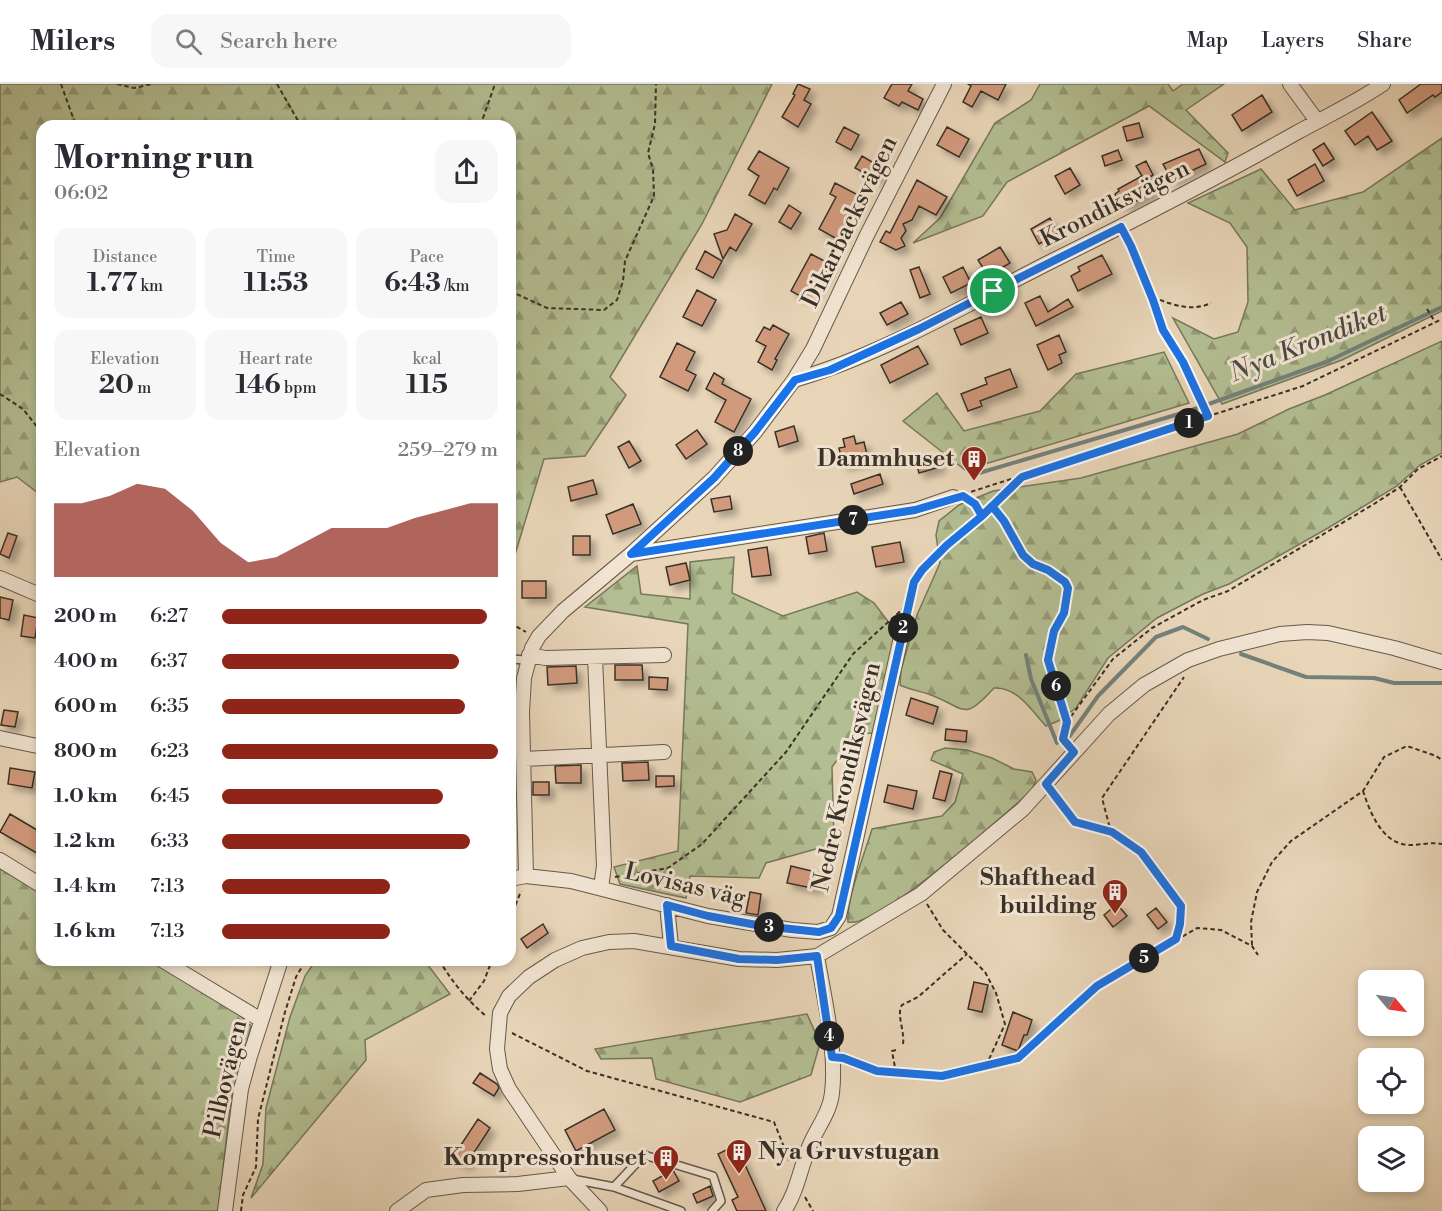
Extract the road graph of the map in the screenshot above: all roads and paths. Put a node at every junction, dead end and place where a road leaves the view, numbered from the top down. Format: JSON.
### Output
{"nodes":[{"id":1,"x":61,"y":84,"type":"edge"},
{"id":2,"x":117,"y":84,"type":"edge"},
{"id":3,"x":152,"y":84,"type":"edge"},
{"id":4,"x":278,"y":84,"type":"edge"},
{"id":5,"x":495,"y":84,"type":"edge"},
{"id":6,"x":656,"y":84,"type":"edge"},
{"id":7,"x":944,"y":84,"type":"edge"},
{"id":8,"x":1290,"y":84,"type":"edge"},
{"id":9,"x":1383,"y":84,"type":"edge"},
{"id":10,"x":74,"y":120,"type":"edge"},
{"id":11,"x":298,"y":120,"type":"edge"},
{"id":12,"x":483,"y":120,"type":"edge"},
{"id":13,"x":1317,"y":121,"type":"junction"},
{"id":14,"x":1121,"y":227,"type":"junction"},
{"id":15,"x":516,"y":294,"type":"edge"},
{"id":16,"x":1152,"y":296,"type":"junction"},
{"id":17,"x":1210,"y":303,"type":"dead end"},
{"id":18,"x":1427,"y":309,"type":"dead end"},
{"id":19,"x":1442,"y":319,"type":"edge"},
{"id":20,"x":1435,"y":323,"type":"junction"},
{"id":21,"x":795,"y":380,"type":"junction"},
{"id":22,"x":0,"y":394,"type":"edge"},
{"id":23,"x":1208,"y":416,"type":"junction"},
{"id":24,"x":36,"y":425,"type":"edge"},
{"id":25,"x":1442,"y":456,"type":"edge"},
{"id":26,"x":1022,"y":477,"type":"junction"},
{"id":27,"x":1400,"y":487,"type":"junction"},
{"id":28,"x":953,"y":497,"type":"junction"},
{"id":29,"x":992,"y":506,"type":"junction"},
{"id":30,"x":982,"y":516,"type":"junction"},
{"id":31,"x":631,"y":554,"type":"junction"},
{"id":32,"x":1442,"y":560,"type":"edge"},
{"id":33,"x":0,"y":578,"type":"edge"},
{"id":34,"x":36,"y":593,"type":"edge"},
{"id":35,"x":908,"y":604,"type":"junction"},
{"id":36,"x":516,"y":626,"type":"edge"},
{"id":37,"x":901,"y":637,"type":"joint"},
{"id":38,"x":538,"y":638,"type":"junction"},
{"id":39,"x":664,"y":655,"type":"dead end"},
{"id":40,"x":595,"y":657,"type":"junction"},
{"id":41,"x":528,"y":658,"type":"junction"},
{"id":42,"x":516,"y":659,"type":"edge"},
{"id":43,"x":1188,"y":660,"type":"junction"},
{"id":44,"x":1442,"y":662,"type":"edge"},
{"id":45,"x":1067,"y":722,"type":"junction"},
{"id":46,"x":0,"y":738,"type":"edge"},
{"id":47,"x":36,"y":746,"type":"edge"},
{"id":48,"x":664,"y":752,"type":"dead end"},
{"id":49,"x":1074,"y":752,"type":"junction"},
{"id":50,"x":600,"y":755,"type":"junction"},
{"id":51,"x":524,"y":759,"type":"junction"},
{"id":52,"x":1442,"y":760,"type":"edge"},
{"id":53,"x":1046,"y":784,"type":"junction"},
{"id":54,"x":1363,"y":791,"type":"junction"},
{"id":55,"x":1112,"y":832,"type":"junction"},
{"id":56,"x":1442,"y":844,"type":"edge"},
{"id":57,"x":0,"y":860,"type":"edge"},
{"id":58,"x":526,"y":876,"type":"junction"},
{"id":59,"x":516,"y":878,"type":"edge"},
{"id":60,"x":36,"y":882,"type":"edge"},
{"id":61,"x":602,"y":883,"type":"junction"},
{"id":62,"x":921,"y":894,"type":"junction"},
{"id":63,"x":516,"y":903,"type":"edge"},
{"id":64,"x":667,"y":905,"type":"junction"},
{"id":65,"x":833,"y":926,"type":"joint"},
{"id":66,"x":1176,"y":939,"type":"junction"},
{"id":67,"x":671,"y":946,"type":"junction"},
{"id":68,"x":1252,"y":946,"type":"junction"},
{"id":69,"x":967,"y":954,"type":"junction"},
{"id":70,"x":1258,"y":955,"type":"dead end"},
{"id":71,"x":817,"y":956,"type":"junction"},
{"id":72,"x":172,"y":966,"type":"edge"},
{"id":73,"x":279,"y":966,"type":"edge"},
{"id":74,"x":302,"y":966,"type":"edge"},
{"id":75,"x":442,"y":966,"type":"edge"},
{"id":76,"x":490,"y":966,"type":"edge"},
{"id":77,"x":469,"y":1001,"type":"junction"},
{"id":78,"x":261,"y":1020,"type":"junction"},
{"id":79,"x":499,"y":1026,"type":"junction"},
{"id":80,"x":903,"y":1044,"type":"dead end"},
{"id":81,"x":896,"y":1050,"type":"dead end"},
{"id":82,"x":832,"y":1057,"type":"junction"},
{"id":83,"x":986,"y":1066,"type":"junction"},
{"id":84,"x":896,"y":1072,"type":"junction"},
{"id":85,"x":790,"y":1163,"type":"dead end"},
{"id":86,"x":569,"y":1178,"type":"junction"},
{"id":87,"x":614,"y":1187,"type":"junction"},
{"id":88,"x":225,"y":1211,"type":"edge"},
{"id":89,"x":241,"y":1211,"type":"edge"},
{"id":90,"x":397,"y":1211,"type":"edge"},
{"id":91,"x":600,"y":1211,"type":"edge"},
{"id":92,"x":681,"y":1211,"type":"edge"},
{"id":93,"x":712,"y":1211,"type":"edge"},
{"id":94,"x":784,"y":1211,"type":"edge"}],
"edges":[{"from":1,"to":10,"type":"path"},
{"from":2,"to":3,"type":"path"},
{"from":4,"to":11,"type":"path"},
{"from":5,"to":12,"type":"path"},
{"from":6,"to":15,"type":"path"},
{"from":7,"to":21,"type":"street","name":"Dikarbacksvägen"},
{"from":8,"to":13,"type":"street"},
{"from":9,"to":13,"type":"street","name":"Krondiksvägen"},
{"from":13,"to":14,"type":"street","name":"Krondiksvägen"},
{"from":14,"to":16,"type":"path"},
{"from":14,"to":21,"type":"street","name":"Krondiksvägen"},
{"from":16,"to":17,"type":"path"},
{"from":16,"to":23,"type":"path"},
{"from":18,"to":20,"type":"path"},
{"from":19,"to":20,"type":"path"},
{"from":20,"to":23,"type":"path"},
{"from":21,"to":31,"type":"street","name":"Dikarbacksvägen"},
{"from":22,"to":24,"type":"path"},
{"from":23,"to":26,"type":"path"},
{"from":25,"to":27,"type":"path"},
{"from":26,"to":28,"type":"path"},
{"from":26,"to":29,"type":"path"},
{"from":27,"to":32,"type":"path"},
{"from":27,"to":45,"type":"path"},
{"from":28,"to":30,"type":"path"},
{"from":28,"to":31,"type":"street"},
{"from":29,"to":30,"type":"path"},
{"from":29,"to":45,"type":"path"},
{"from":30,"to":35,"type":"path"},
{"from":31,"to":38,"type":"street","name":"Dikarbacksvägen"},
{"from":33,"to":34,"type":"street"},
{"from":35,"to":37,"type":"path"},
{"from":35,"to":61,"type":"path"},
{"from":36,"to":38,"type":"path"},
{"from":37,"to":65,"type":"street","name":"Nedre Krondiksvägen"},
{"from":38,"to":41,"type":"street","name":"Dikarbacksvägen"},
{"from":39,"to":40,"type":"street"},
{"from":40,"to":41,"type":"street"},
{"from":40,"to":50,"type":"street"},
{"from":41,"to":42,"type":"lane"},
{"from":41,"to":51,"type":"street","name":"Dikarbacksvägen"},
{"from":43,"to":44,"type":"street"},
{"from":43,"to":49,"type":"street"},
{"from":43,"to":55,"type":"path"},
{"from":45,"to":49,"type":"path"},
{"from":46,"to":47,"type":"street"},
{"from":48,"to":50,"type":"street"},
{"from":49,"to":53,"type":"street"},
{"from":50,"to":51,"type":"street"},
{"from":50,"to":61,"type":"street"},
{"from":51,"to":58,"type":"street","name":"Dikarbacksvägen"},
{"from":52,"to":54,"type":"path"},
{"from":53,"to":55,"type":"path"},
{"from":53,"to":62,"type":"street"},
{"from":54,"to":56,"type":"path"},
{"from":54,"to":68,"type":"path"},
{"from":55,"to":66,"type":"path"},
{"from":57,"to":60,"type":"street"},
{"from":58,"to":59,"type":"street","name":"Lovisas väg"},
{"from":58,"to":61,"type":"street","name":"Lovisas väg"},
{"from":58,"to":63,"type":"path"},
{"from":61,"to":64,"type":"street","name":"Lovisas väg"},
{"from":62,"to":69,"type":"path"},
{"from":62,"to":71,"type":"street"},
{"from":64,"to":65,"type":"street","name":"Lovisas väg"},
{"from":64,"to":67,"type":"street"},
{"from":66,"to":68,"type":"path"},
{"from":66,"to":83,"type":"path"},
{"from":67,"to":71,"type":"street"},
{"from":67,"to":79,"type":"street"},
{"from":68,"to":70,"type":"path"},
{"from":69,"to":80,"type":"path"},
{"from":69,"to":83,"type":"path"},
{"from":71,"to":82,"type":"street"},
{"from":72,"to":78,"type":"street"},
{"from":73,"to":78,"type":"street","name":"Pilbovägen"},
{"from":74,"to":89,"type":"path"},
{"from":75,"to":77,"type":"path"},
{"from":76,"to":77,"type":"path"},
{"from":77,"to":79,"type":"path"},
{"from":78,"to":88,"type":"street","name":"Pilbovägen"},
{"from":79,"to":85,"type":"path"},
{"from":79,"to":86,"type":"street"},
{"from":81,"to":84,"type":"path"},
{"from":82,"to":84,"type":"path"},
{"from":82,"to":94,"type":"street"},
{"from":83,"to":84,"type":"path"},
{"from":86,"to":87,"type":"lane"},
{"from":86,"to":90,"type":"street"},
{"from":86,"to":91,"type":"street"},
{"from":87,"to":92,"type":"lane"},
{"from":87,"to":93,"type":"lane"}]}
